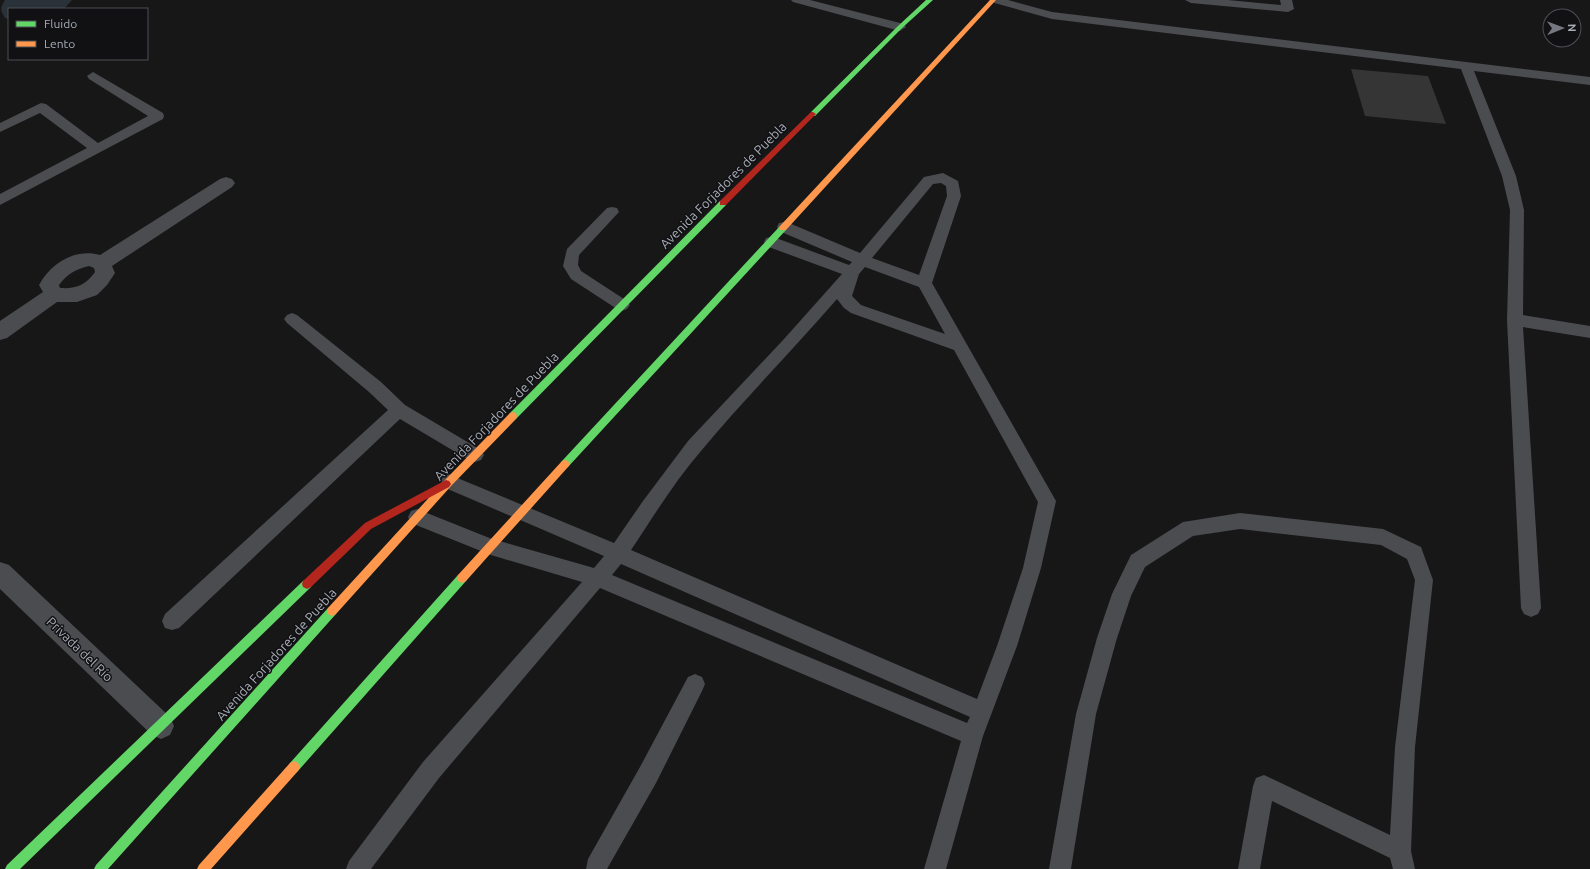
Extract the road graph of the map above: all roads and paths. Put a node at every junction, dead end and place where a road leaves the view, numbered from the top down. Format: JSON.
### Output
{"nodes":[{"id":1,"x":797,"y":0,"type":"edge"},
{"id":2,"x":930,"y":0,"type":"edge"},
{"id":3,"x":994,"y":0,"type":"edge"},
{"id":4,"x":1196,"y":0,"type":"edge"},
{"id":5,"x":1286,"y":0,"type":"edge"},
{"id":6,"x":900,"y":28,"type":"junction"},
{"id":7,"x":1466,"y":65,"type":"junction"},
{"id":8,"x":93,"y":76,"type":"dead end"},
{"id":9,"x":1590,"y":81,"type":"edge"},
{"id":10,"x":0,"y":128,"type":"edge"},
{"id":11,"x":96,"y":148,"type":"junction"},
{"id":12,"x":226,"y":183,"type":"dead end"},
{"id":13,"x":1,"y":199,"type":"edge"},
{"id":14,"x":612,"y":212,"type":"dead end"},
{"id":15,"x":784,"y":227,"type":"junction"},
{"id":16,"x":770,"y":242,"type":"junction"},
{"id":17,"x":102,"y":263,"type":"junction"},
{"id":18,"x":857,"y":266,"type":"junction"},
{"id":19,"x":924,"y":283,"type":"junction"},
{"id":20,"x":54,"y":294,"type":"junction"},
{"id":21,"x":622,"y":305,"type":"junction"},
{"id":22,"x":292,"y":319,"type":"dead end"},
{"id":23,"x":1514,"y":320,"type":"junction"},
{"id":24,"x":0,"y":332,"type":"edge"},
{"id":25,"x":1590,"y":332,"type":"edge"},
{"id":26,"x":960,"y":346,"type":"junction"},
{"id":27,"x":399,"y":410,"type":"junction"},
{"id":28,"x":475,"y":455,"type":"junction"},
{"id":29,"x":449,"y":482,"type":"junction"},
{"id":30,"x":520,"y":513,"type":"junction"},
{"id":31,"x":417,"y":517,"type":"junction"},
{"id":32,"x":491,"y":547,"type":"junction"},
{"id":33,"x":618,"y":554,"type":"junction"},
{"id":34,"x":0,"y":573,"type":"edge"},
{"id":35,"x":597,"y":578,"type":"junction"},
{"id":36,"x":1531,"y":608,"type":"dead end"},
{"id":37,"x":172,"y":621,"type":"dead end"},
{"id":38,"x":694,"y":684,"type":"dead end"},
{"id":39,"x":983,"y":712,"type":"junction"},
{"id":40,"x":161,"y":726,"type":"junction"},
{"id":41,"x":973,"y":736,"type":"junction"},
{"id":42,"x":1402,"y":860,"type":"edge"},
{"id":43,"x":596,"y":867,"type":"dead end"},
{"id":44,"x":11,"y":869,"type":"edge"},
{"id":45,"x":100,"y":869,"type":"edge"},
{"id":46,"x":203,"y":869,"type":"edge"},
{"id":47,"x":357,"y":869,"type":"edge"},
{"id":48,"x":934,"y":869,"type":"edge"},
{"id":49,"x":1060,"y":869,"type":"edge"},
{"id":50,"x":1249,"y":869,"type":"edge"}],
"edges":[{"from":1,"to":6,"type":"lane"},
{"from":2,"to":6,"type":"main road","name":"Avenida Forjadores de Puebla"},
{"from":3,"to":7,"type":"lane"},
{"from":3,"to":15,"type":"main road"},
{"from":4,"to":5,"type":"lane"},
{"from":6,"to":21,"type":"main road","name":"Avenida Forjadores de Puebla"},
{"from":7,"to":9,"type":"lane"},
{"from":7,"to":23,"type":"lane"},
{"from":8,"to":11,"type":"lane"},
{"from":10,"to":11,"type":"lane"},
{"from":11,"to":13,"type":"lane"},
{"from":12,"to":17,"type":"street"},
{"from":14,"to":21,"type":"lane"},
{"from":15,"to":16,"type":"main road"},
{"from":15,"to":18,"type":"lane"},
{"from":16,"to":18,"type":"lane"},
{"from":16,"to":30,"type":"main road"},
{"from":17,"to":20,"type":"street"},
{"from":17,"to":20,"type":"street"},
{"from":18,"to":19,"type":"lane"},
{"from":18,"to":19,"type":"lane"},
{"from":18,"to":26,"type":"lane"},
{"from":18,"to":33,"type":"lane"},
{"from":19,"to":26,"type":"lane"},
{"from":20,"to":24,"type":"street"},
{"from":21,"to":28,"type":"main road","name":"Avenida Forjadores de Puebla"},
{"from":22,"to":27,"type":"lane"},
{"from":23,"to":25,"type":"lane"},
{"from":23,"to":36,"type":"lane"},
{"from":26,"to":39,"type":"lane"},
{"from":27,"to":28,"type":"lane"},
{"from":27,"to":37,"type":"lane"},
{"from":28,"to":29,"type":"main road","name":"Avenida Forjadores de Puebla"},
{"from":29,"to":30,"type":"lane"},
{"from":29,"to":31,"type":"main road","name":"Avenida Forjadores de Puebla"},
{"from":29,"to":40,"type":"main road"},
{"from":30,"to":32,"type":"main road"},
{"from":30,"to":33,"type":"lane"},
{"from":31,"to":32,"type":"lane"},
{"from":31,"to":45,"type":"main road","name":"Avenida Forjadores de Puebla"},
{"from":32,"to":35,"type":"lane"},
{"from":32,"to":46,"type":"main road"},
{"from":33,"to":35,"type":"lane"},
{"from":33,"to":39,"type":"lane"},
{"from":34,"to":40,"type":"street","name":"Privada del Río"},
{"from":35,"to":41,"type":"lane"},
{"from":35,"to":47,"type":"lane"},
{"from":38,"to":43,"type":"lane"},
{"from":39,"to":41,"type":"lane"},
{"from":40,"to":44,"type":"main road"},
{"from":41,"to":48,"type":"lane"},
{"from":42,"to":49,"type":"lane"},
{"from":42,"to":50,"type":"lane"}]}
